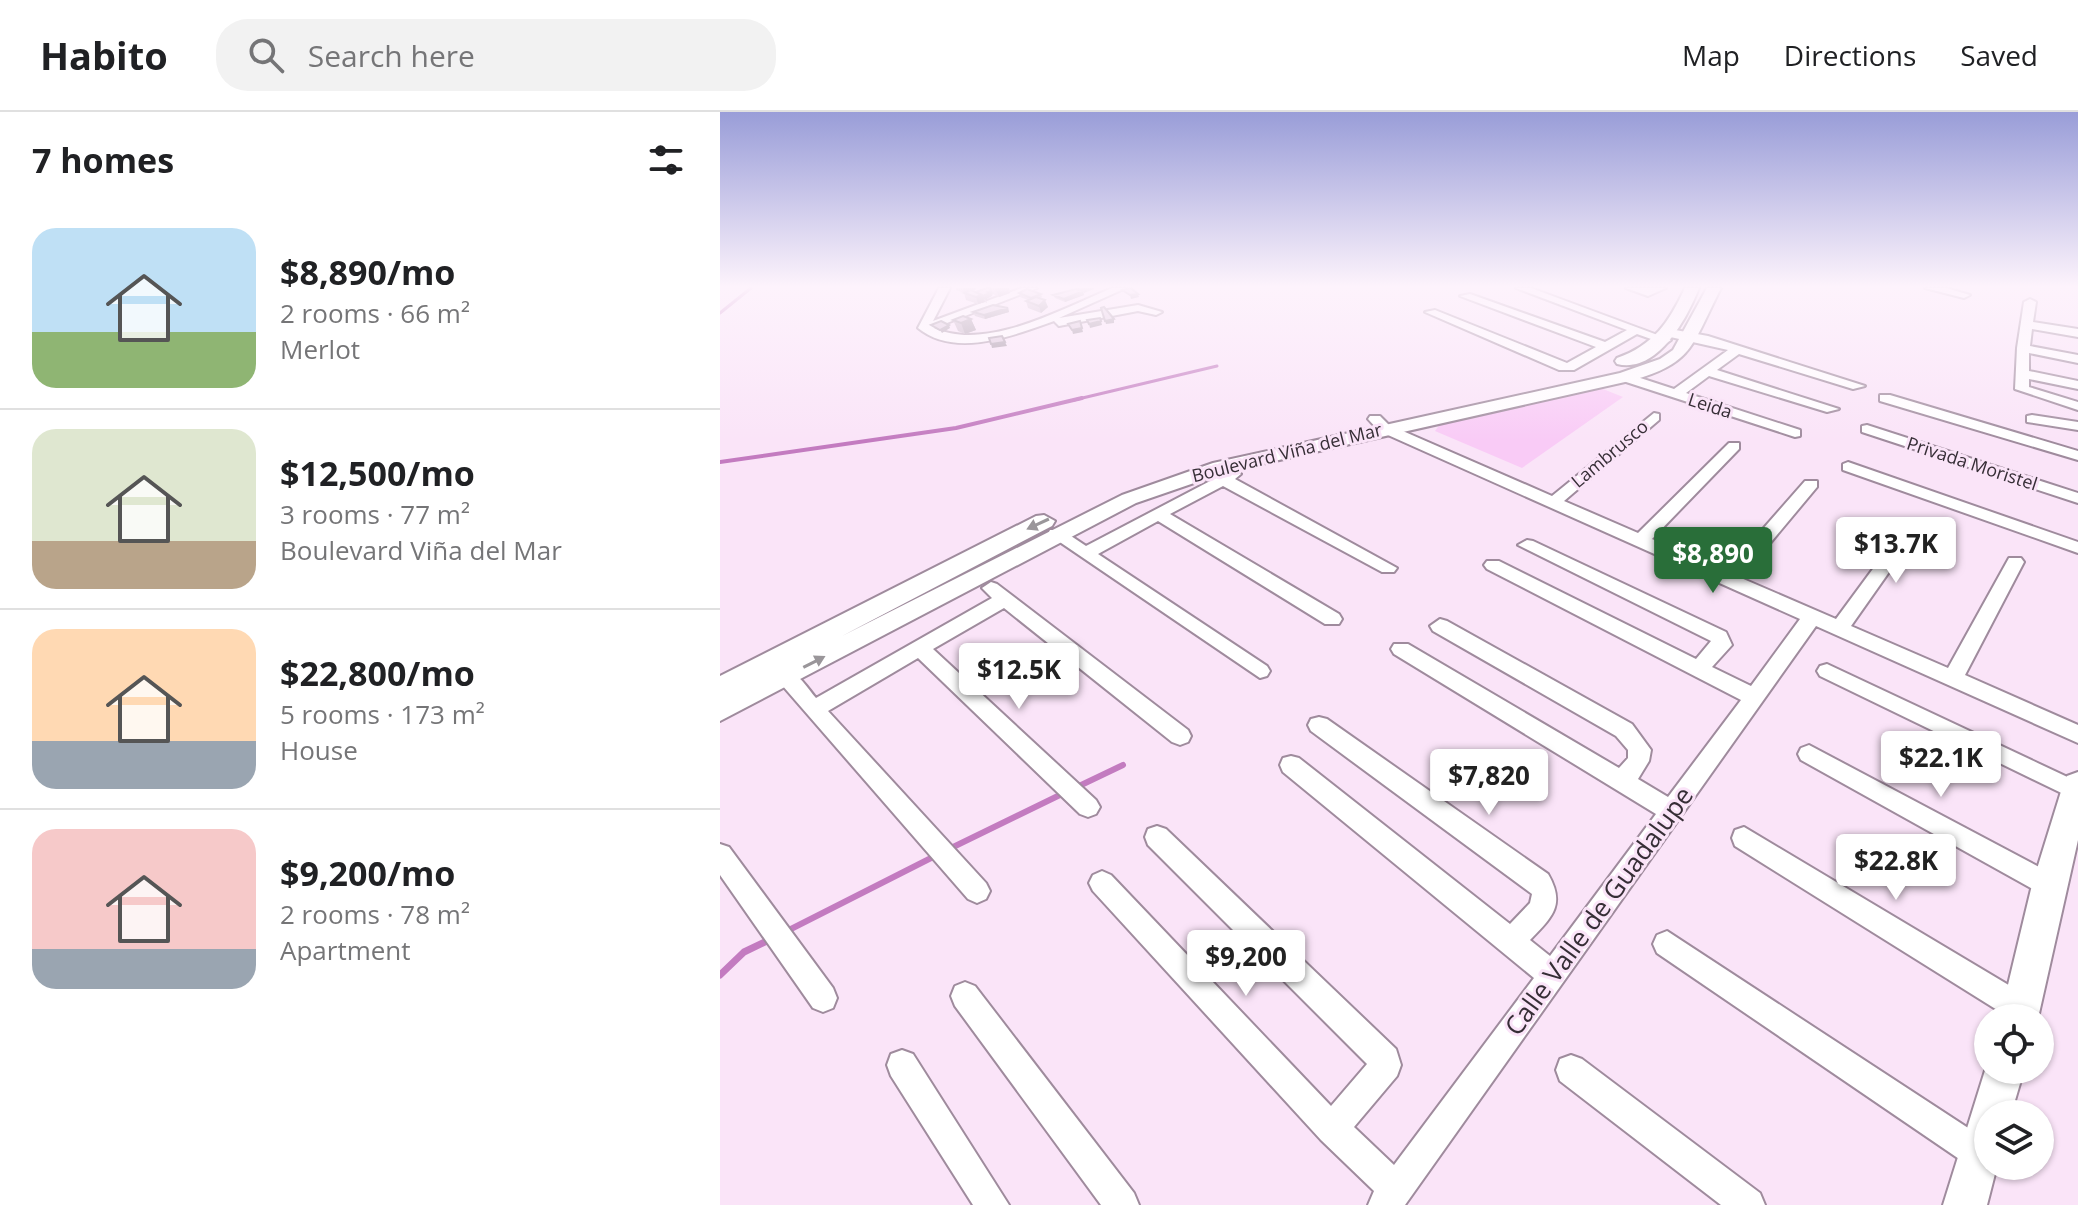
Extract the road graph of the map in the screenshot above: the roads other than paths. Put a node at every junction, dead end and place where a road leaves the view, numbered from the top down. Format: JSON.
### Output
{"nodes":[{"id":1,"x":1495,"y":339,"type":"edge"},
{"id":2,"x":1586,"y":339,"type":"edge"},
{"id":3,"x":1621,"y":339,"type":"edge"},
{"id":4,"x":1670,"y":339,"type":"edge"},
{"id":5,"x":1676,"y":339,"type":"edge"},
{"id":6,"x":1690,"y":339,"type":"edge"},
{"id":7,"x":2024,"y":339,"type":"edge"},
{"id":8,"x":1608,"y":347,"type":"junction"},
{"id":9,"x":2023,"y":348,"type":"junction"},
{"id":10,"x":1738,"y":349,"type":"junction"},
{"id":11,"x":2078,"y":359,"type":"edge"},
{"id":12,"x":1707,"y":371,"type":"junction"},
{"id":13,"x":2023,"y":374,"type":"junction"},
{"id":14,"x":1625,"y":377,"type":"junction"},
{"id":15,"x":2078,"y":385,"type":"edge"},
{"id":16,"x":1858,"y":386,"type":"dead end"},
{"id":17,"x":1675,"y":394,"type":"junction"},
{"id":18,"x":1885,"y":398,"type":"dead end"},
{"id":19,"x":2078,"y":406,"type":"edge"},
{"id":20,"x":1832,"y":409,"type":"dead end"},
{"id":21,"x":1654,"y":417,"type":"dead end"},
{"id":22,"x":2032,"y":419,"type":"dead end"},
{"id":23,"x":1380,"y":424,"type":"junction"},
{"id":24,"x":2078,"y":426,"type":"edge"},
{"id":25,"x":1867,"y":429,"type":"dead end"},
{"id":26,"x":1795,"y":433,"type":"dead end"},
{"id":27,"x":1734,"y":446,"type":"dead end"},
{"id":28,"x":2078,"y":456,"type":"edge"},
{"id":29,"x":1848,"y":467,"type":"dead end"},
{"id":30,"x":1811,"y":484,"type":"dead end"},
{"id":31,"x":1560,"y":496,"type":"junction"},
{"id":32,"x":2078,"y":498,"type":"edge"},
{"id":33,"x":1158,"y":514,"type":"junction"},
{"id":34,"x":1912,"y":528,"type":"dead end"},
{"id":35,"x":1056,"y":534,"type":"junction"},
{"id":36,"x":1643,"y":540,"type":"junction"},
{"id":37,"x":1527,"y":545,"type":"dead end"},
{"id":38,"x":2078,"y":548,"type":"edge"},
{"id":39,"x":1085,"y":554,"type":"junction"},
{"id":40,"x":2015,"y":562,"type":"dead end"},
{"id":41,"x":1493,"y":565,"type":"dead end"},
{"id":42,"x":1388,"y":568,"type":"dead end"},
{"id":43,"x":1731,"y":579,"type":"junction"},
{"id":44,"x":1813,"y":616,"type":"junction"},
{"id":45,"x":1332,"y":619,"type":"dead end"},
{"id":46,"x":1440,"y":626,"type":"dead end"},
{"id":47,"x":1840,"y":628,"type":"junction"},
{"id":48,"x":854,"y":631,"type":"junction"},
{"id":49,"x":919,"y":648,"type":"junction"},
{"id":50,"x":1401,"y":649,"type":"dead end"},
{"id":51,"x":1698,"y":669,"type":"junction"},
{"id":52,"x":1260,"y":671,"type":"dead end"},
{"id":53,"x":1827,"y":671,"type":"dead end"},
{"id":54,"x":785,"y":677,"type":"junction"},
{"id":55,"x":1953,"y":678,"type":"junction"},
{"id":56,"x":720,"y":688,"type":"edge"},
{"id":57,"x":1754,"y":697,"type":"junction"},
{"id":58,"x":814,"y":709,"type":"junction"},
{"id":59,"x":720,"y":710,"type":"edge"},
{"id":60,"x":1319,"y":725,"type":"dead end"},
{"id":61,"x":2078,"y":734,"type":"edge"},
{"id":62,"x":1180,"y":736,"type":"dead end"},
{"id":63,"x":1809,"y":754,"type":"dead end"},
{"id":64,"x":1291,"y":765,"type":"dead end"},
{"id":65,"x":1621,"y":781,"type":"junction"},
{"id":66,"x":2077,"y":788,"type":"edge"},
{"id":67,"x":1088,"y":807,"type":"dead end"},
{"id":68,"x":1671,"y":811,"type":"junction"},
{"id":69,"x":1157,"y":837,"type":"dead end"},
{"id":70,"x":1744,"y":838,"type":"dead end"},
{"id":71,"x":720,"y":855,"type":"edge"},
{"id":72,"x":1102,"y":883,"type":"dead end"},
{"id":73,"x":2049,"y":885,"type":"junction"},
{"id":74,"x":977,"y":891,"type":"dead end"},
{"id":75,"x":1512,"y":941,"type":"junction"},
{"id":76,"x":1667,"y":944,"type":"dead end"},
{"id":77,"x":1552,"y":975,"type":"junction"},
{"id":78,"x":965,"y":996,"type":"dead end"},
{"id":79,"x":823,"y":998,"type":"dead end"},
{"id":80,"x":2005,"y":1004,"type":"edge"},
{"id":81,"x":2023,"y":1004,"type":"edge"},
{"id":82,"x":902,"y":1065,"type":"dead end"},
{"id":83,"x":1571,"y":1070,"type":"dead end"},
{"id":84,"x":1332,"y":1129,"type":"junction"},
{"id":85,"x":1974,"y":1133,"type":"edge"},
{"id":86,"x":1974,"y":1172,"type":"edge"},
{"id":87,"x":1390,"y":1197,"type":"edge"},
{"id":88,"x":992,"y":1205,"type":"edge"},
{"id":89,"x":1122,"y":1205,"type":"edge"},
{"id":90,"x":1748,"y":1205,"type":"edge"},
{"id":91,"x":1965,"y":1205,"type":"edge"}],
"edges":[{"from":1,"to":8,"type":"street"},
{"from":2,"to":8,"type":"street"},
{"from":3,"to":8,"type":"street"},
{"from":4,"to":23,"type":"street","name":"Boulevard Viña del Mar"},
{"from":5,"to":14,"type":"street","name":"Boulevard Viña del Mar"},
{"from":6,"to":10,"type":"street"},
{"from":7,"to":9,"type":"street"},
{"from":9,"to":11,"type":"street"},
{"from":9,"to":13,"type":"street"},
{"from":10,"to":12,"type":"street"},
{"from":10,"to":16,"type":"street"},
{"from":12,"to":17,"type":"street"},
{"from":12,"to":20,"type":"street"},
{"from":13,"to":15,"type":"street"},
{"from":13,"to":19,"type":"street"},
{"from":14,"to":17,"type":"street","name":"Leida"},
{"from":14,"to":23,"type":"street","name":"Boulevard Viña del Mar"},
{"from":17,"to":26,"type":"street","name":"Leida"},
{"from":18,"to":28,"type":"street"},
{"from":21,"to":31,"type":"street","name":"Lambrusco"},
{"from":22,"to":24,"type":"street"},
{"from":23,"to":31,"type":"street"},
{"from":23,"to":35,"type":"street","name":"Boulevard Viña del Mar"},
{"from":23,"to":48,"type":"street","name":"Boulevard Viña del Mar","one_way":true},
{"from":25,"to":32,"type":"street","name":"Privada Moristel"},
{"from":27,"to":36,"type":"street"},
{"from":29,"to":38,"type":"street"},
{"from":30,"to":43,"type":"street"},
{"from":31,"to":36,"type":"street"},
{"from":33,"to":39,"type":"street"},
{"from":33,"to":42,"type":"street"},
{"from":33,"to":45,"type":"street"},
{"from":34,"to":47,"type":"street"},
{"from":35,"to":39,"type":"street"},
{"from":35,"to":48,"type":"street","name":"Boulevard Viña del Mar"},
{"from":36,"to":43,"type":"street"},
{"from":37,"to":51,"type":"street"},
{"from":39,"to":52,"type":"street"},
{"from":40,"to":55,"type":"street"},
{"from":41,"to":51,"type":"street"},
{"from":43,"to":44,"type":"street"},
{"from":44,"to":47,"type":"street"},
{"from":44,"to":57,"type":"street","name":"Calle Valle de Guadalupe"},
{"from":46,"to":65,"type":"street"},
{"from":47,"to":55,"type":"street"},
{"from":54,"to":48,"type":"street","name":"Boulevard Viña del Mar","one_way":true},
{"from":48,"to":56,"type":"street","name":"Boulevard Viña del Mar"},
{"from":49,"to":58,"type":"street"},
{"from":49,"to":62,"type":"street"},
{"from":49,"to":67,"type":"street"},
{"from":50,"to":65,"type":"street"},
{"from":51,"to":57,"type":"street"},
{"from":53,"to":66,"type":"street"},
{"from":54,"to":58,"type":"street"},
{"from":54,"to":59,"type":"street","name":"Boulevard Viña del Mar"},
{"from":55,"to":61,"type":"street"},
{"from":57,"to":68,"type":"street","name":"Calle Valle de Guadalupe"},
{"from":58,"to":74,"type":"street"},
{"from":60,"to":75,"type":"street"},
{"from":63,"to":73,"type":"street"},
{"from":64,"to":75,"type":"street"},
{"from":65,"to":68,"type":"street"},
{"from":66,"to":73,"type":"street"},
{"from":68,"to":77,"type":"street","name":"Calle Valle de Guadalupe"},
{"from":69,"to":84,"type":"street"},
{"from":70,"to":80,"type":"street"},
{"from":71,"to":79,"type":"street"},
{"from":72,"to":84,"type":"street"},
{"from":73,"to":81,"type":"street"},
{"from":75,"to":77,"type":"street"},
{"from":76,"to":85,"type":"street"},
{"from":77,"to":87,"type":"street","name":"Calle Valle de Guadalupe"},
{"from":78,"to":89,"type":"street"},
{"from":82,"to":88,"type":"street"},
{"from":83,"to":90,"type":"street"},
{"from":84,"to":87,"type":"street"},
{"from":86,"to":91,"type":"street"}]}
